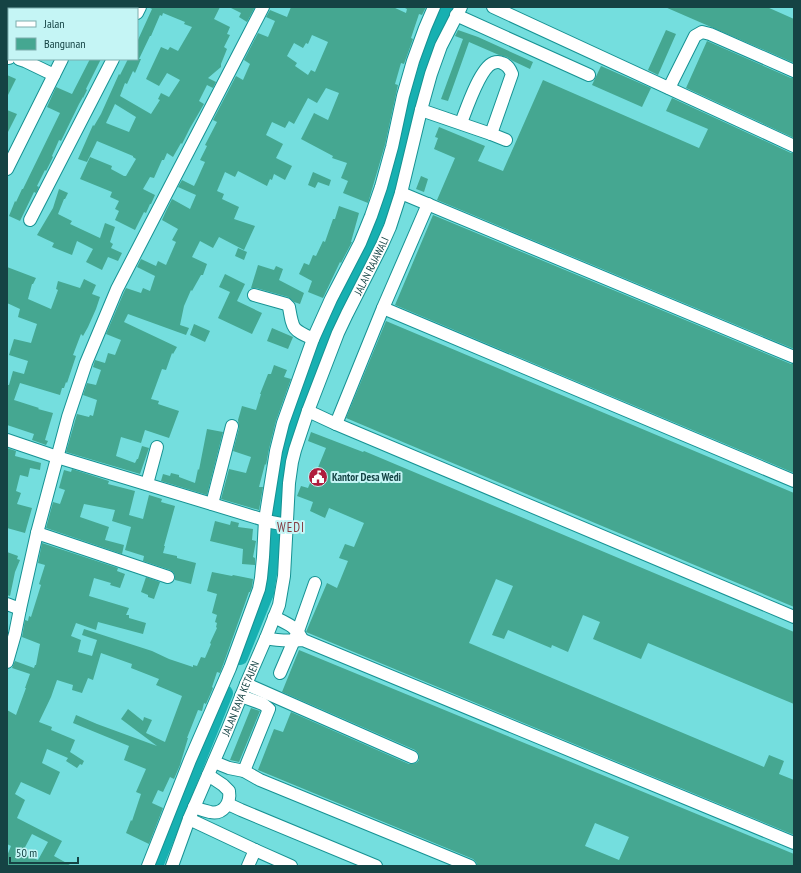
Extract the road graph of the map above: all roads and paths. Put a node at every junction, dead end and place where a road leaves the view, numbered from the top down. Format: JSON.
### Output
{"nodes":[{"id":1,"x":263,"y":7,"type":"edge"},
{"id":2,"x":434,"y":7,"type":"edge"},
{"id":3,"x":493,"y":7,"type":"edge"},
{"id":4,"x":458,"y":11,"type":"edge"},
{"id":5,"x":22,"y":60,"type":"edge"},
{"id":6,"x":62,"y":60,"type":"edge"},
{"id":7,"x":112,"y":60,"type":"edge"},
{"id":8,"x":794,"y":71,"type":"edge"},
{"id":9,"x":54,"y":75,"type":"junction"},
{"id":10,"x":589,"y":75,"type":"dead end"},
{"id":11,"x":669,"y":88,"type":"junction"},
{"id":12,"x":414,"y":101,"type":"junction"},
{"id":13,"x":461,"y":123,"type":"junction"},
{"id":14,"x":491,"y":134,"type":"junction"},
{"id":15,"x":506,"y":140,"type":"dead end"},
{"id":16,"x":794,"y":146,"type":"edge"},
{"id":17,"x":7,"y":169,"type":"edge"},
{"id":18,"x":401,"y":193,"type":"junction"},
{"id":19,"x":428,"y":204,"type":"junction"},
{"id":20,"x":30,"y":220,"type":"dead end"},
{"id":21,"x":254,"y":295,"type":"dead end"},
{"id":22,"x":383,"y":308,"type":"junction"},
{"id":23,"x":313,"y":339,"type":"junction"},
{"id":24,"x":794,"y":357,"type":"edge"},
{"id":25,"x":308,"y":411,"type":"junction"},
{"id":26,"x":336,"y":424,"type":"junction"},
{"id":27,"x":232,"y":426,"type":"dead end"},
{"id":28,"x":7,"y":440,"type":"edge"},
{"id":29,"x":157,"y":447,"type":"dead end"},
{"id":30,"x":57,"y":457,"type":"junction"},
{"id":31,"x":794,"y":481,"type":"edge"},
{"id":32,"x":147,"y":484,"type":"junction"},
{"id":33,"x":212,"y":504,"type":"junction"},
{"id":34,"x":276,"y":523,"type":"junction"},
{"id":35,"x":37,"y":533,"type":"junction"},
{"id":36,"x":168,"y":577,"type":"dead end"},
{"id":37,"x":315,"y":583,"type":"dead end"},
{"id":38,"x":7,"y":604,"type":"edge"},
{"id":39,"x":20,"y":609,"type":"junction"},
{"id":40,"x":274,"y":617,"type":"junction"},
{"id":41,"x":794,"y":617,"type":"edge"},
{"id":42,"x":298,"y":637,"type":"junction"},
{"id":43,"x":266,"y":638,"type":"junction"},
{"id":44,"x":7,"y":662,"type":"edge"},
{"id":45,"x":280,"y":672,"type":"dead end"},
{"id":46,"x":246,"y":684,"type":"junction"},
{"id":47,"x":241,"y":696,"type":"junction"},
{"id":48,"x":412,"y":756,"type":"dead end"},
{"id":49,"x":214,"y":762,"type":"junction"},
{"id":50,"x":244,"y":771,"type":"junction"},
{"id":51,"x":208,"y":775,"type":"junction"},
{"id":52,"x":228,"y":804,"type":"junction"},
{"id":53,"x":194,"y":806,"type":"junction"},
{"id":54,"x":189,"y":819,"type":"junction"},
{"id":55,"x":794,"y":843,"type":"edge"},
{"id":56,"x":255,"y":850,"type":"junction"},
{"id":57,"x":148,"y":866,"type":"edge"},
{"id":58,"x":172,"y":866,"type":"edge"},
{"id":59,"x":248,"y":866,"type":"edge"},
{"id":60,"x":291,"y":866,"type":"edge"},
{"id":61,"x":376,"y":866,"type":"edge"},
{"id":62,"x":470,"y":866,"type":"edge"}],
"edges":[{"from":1,"to":30,"type":"street"},
{"from":2,"to":12,"type":"street"},
{"from":3,"to":11,"type":"street"},
{"from":4,"to":10,"type":"street"},
{"from":4,"to":12,"type":"street","name":"JALAN RAJAWALI"},
{"from":5,"to":9,"type":"street"},
{"from":6,"to":9,"type":"street"},
{"from":7,"to":20,"type":"street"},
{"from":8,"to":11,"type":"street"},
{"from":9,"to":17,"type":"street"},
{"from":11,"to":16,"type":"street"},
{"from":12,"to":13,"type":"street"},
{"from":12,"to":18,"type":"street","name":"JALAN RAJAWALI"},
{"from":12,"to":23,"type":"street"},
{"from":13,"to":14,"type":"street"},
{"from":13,"to":14,"type":"street"},
{"from":14,"to":15,"type":"street"},
{"from":18,"to":19,"type":"street"},
{"from":18,"to":25,"type":"street","name":"JALAN RAJAWALI"},
{"from":19,"to":22,"type":"street"},
{"from":19,"to":24,"type":"street"},
{"from":21,"to":23,"type":"street"},
{"from":22,"to":26,"type":"street"},
{"from":22,"to":31,"type":"street"},
{"from":23,"to":34,"type":"street"},
{"from":25,"to":26,"type":"street"},
{"from":25,"to":34,"type":"street","name":"JALAN RAJAWALI"},
{"from":26,"to":41,"type":"street"},
{"from":27,"to":33,"type":"street"},
{"from":28,"to":30,"type":"street"},
{"from":29,"to":32,"type":"street"},
{"from":30,"to":32,"type":"street"},
{"from":30,"to":35,"type":"street"},
{"from":32,"to":33,"type":"street"},
{"from":33,"to":34,"type":"street"},
{"from":34,"to":40,"type":"street","name":"JALAN RAYA KETAJEN"},
{"from":34,"to":57,"type":"street"},
{"from":35,"to":36,"type":"street"},
{"from":35,"to":39,"type":"street"},
{"from":37,"to":42,"type":"street"},
{"from":38,"to":39,"type":"street"},
{"from":39,"to":44,"type":"street"},
{"from":40,"to":42,"type":"street"},
{"from":40,"to":43,"type":"street","name":"JALAN RAYA KETAJEN"},
{"from":42,"to":43,"type":"street"},
{"from":42,"to":45,"type":"street"},
{"from":42,"to":55,"type":"street"},
{"from":43,"to":46,"type":"street","name":"JALAN RAYA KETAJEN"},
{"from":46,"to":47,"type":"street","name":"JALAN RAYA KETAJEN"},
{"from":46,"to":48,"type":"street"},
{"from":47,"to":49,"type":"street","name":"JALAN RAYA KETAJEN"},
{"from":47,"to":50,"type":"street"},
{"from":49,"to":50,"type":"street"},
{"from":49,"to":51,"type":"street","name":"JALAN RAYA KETAJEN"},
{"from":50,"to":62,"type":"street"},
{"from":51,"to":52,"type":"street"},
{"from":51,"to":53,"type":"street","name":"JALAN RAYA KETAJEN"},
{"from":52,"to":53,"type":"street"},
{"from":52,"to":61,"type":"street"},
{"from":53,"to":54,"type":"street","name":"JALAN RAYA KETAJEN"},
{"from":54,"to":56,"type":"street"},
{"from":54,"to":58,"type":"street","name":"JALAN RAYA KETAJEN"},
{"from":56,"to":59,"type":"street"},
{"from":56,"to":60,"type":"street"}]}
